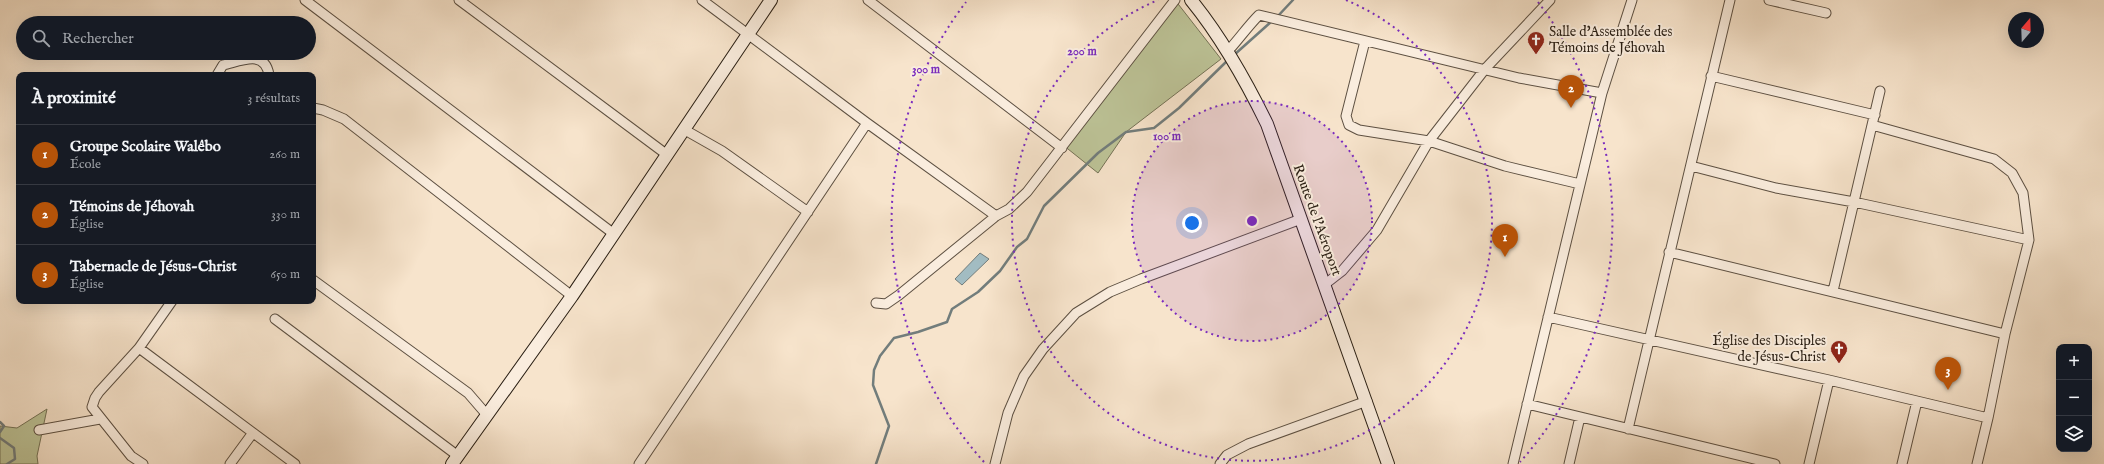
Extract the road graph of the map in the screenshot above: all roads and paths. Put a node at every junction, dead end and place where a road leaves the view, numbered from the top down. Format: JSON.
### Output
{"nodes":[{"id":1,"x":305,"y":0,"type":"edge"},
{"id":2,"x":458,"y":0,"type":"edge"},
{"id":3,"x":702,"y":0,"type":"edge"},
{"id":4,"x":771,"y":0,"type":"edge"},
{"id":5,"x":868,"y":0,"type":"edge"},
{"id":6,"x":1175,"y":0,"type":"edge"},
{"id":7,"x":1191,"y":0,"type":"edge"},
{"id":8,"x":1550,"y":0,"type":"edge"},
{"id":9,"x":1632,"y":0,"type":"edge"},
{"id":10,"x":1730,"y":0,"type":"edge"},
{"id":11,"x":1769,"y":0,"type":"edge"},
{"id":12,"x":1826,"y":12,"type":"dead end"},
{"id":13,"x":747,"y":33,"type":"junction"},
{"id":14,"x":1365,"y":42,"type":"junction"},
{"id":15,"x":1228,"y":51,"type":"junction"},
{"id":16,"x":245,"y":60,"type":"edge"},
{"id":17,"x":261,"y":60,"type":"edge"},
{"id":18,"x":1485,"y":69,"type":"junction"},
{"id":19,"x":218,"y":72,"type":"edge"},
{"id":20,"x":269,"y":72,"type":"edge"},
{"id":21,"x":1711,"y":76,"type":"junction"},
{"id":22,"x":1880,"y":91,"type":"dead end"},
{"id":23,"x":1602,"y":93,"type":"junction"},
{"id":24,"x":316,"y":109,"type":"edge"},
{"id":25,"x":1875,"y":115,"type":"junction"},
{"id":26,"x":867,"y":123,"type":"junction"},
{"id":27,"x":1872,"y":125,"type":"junction"},
{"id":28,"x":685,"y":130,"type":"junction"},
{"id":29,"x":1429,"y":141,"type":"junction"},
{"id":30,"x":1062,"y":148,"type":"junction"},
{"id":31,"x":666,"y":154,"type":"junction"},
{"id":32,"x":1691,"y":166,"type":"junction"},
{"id":33,"x":1580,"y":184,"type":"junction"},
{"id":34,"x":1854,"y":202,"type":"junction"},
{"id":35,"x":808,"y":212,"type":"junction"},
{"id":36,"x":996,"y":216,"type":"junction"},
{"id":37,"x":1301,"y":220,"type":"junction"},
{"id":38,"x":614,"y":234,"type":"junction"},
{"id":39,"x":2029,"y":240,"type":"junction"},
{"id":40,"x":1669,"y":252,"type":"junction"},
{"id":41,"x":316,"y":282,"type":"edge"},
{"id":42,"x":1324,"y":285,"type":"junction"},
{"id":43,"x":1832,"y":291,"type":"junction"},
{"id":44,"x":572,"y":296,"type":"junction"},
{"id":45,"x":876,"y":303,"type":"dead end"},
{"id":46,"x":170,"y":304,"type":"edge"},
{"id":47,"x":1548,"y":317,"type":"junction"},
{"id":48,"x":276,"y":319,"type":"dead end"},
{"id":49,"x":2005,"y":334,"type":"junction"},
{"id":50,"x":1649,"y":341,"type":"junction"},
{"id":51,"x":139,"y":348,"type":"junction"},
{"id":52,"x":1829,"y":380,"type":"junction"},
{"id":53,"x":1367,"y":401,"type":"junction"},
{"id":54,"x":1917,"y":401,"type":"junction"},
{"id":55,"x":1527,"y":404,"type":"junction"},
{"id":56,"x":487,"y":415,"type":"junction"},
{"id":57,"x":1580,"y":417,"type":"junction"},
{"id":58,"x":1988,"y":418,"type":"junction"},
{"id":59,"x":100,"y":419,"type":"junction"},
{"id":60,"x":1628,"y":429,"type":"junction"},
{"id":61,"x":39,"y":430,"type":"dead end"},
{"id":62,"x":252,"y":434,"type":"junction"},
{"id":63,"x":131,"y":456,"type":"junction"},
{"id":64,"x":455,"y":460,"type":"edge"},
{"id":65,"x":1754,"y":462,"type":"edge"},
{"id":66,"x":126,"y":464,"type":"edge"},
{"id":67,"x":143,"y":464,"type":"edge"},
{"id":68,"x":230,"y":464,"type":"edge"},
{"id":69,"x":295,"y":464,"type":"edge"},
{"id":70,"x":639,"y":464,"type":"edge"},
{"id":71,"x":995,"y":464,"type":"edge"},
{"id":72,"x":1220,"y":464,"type":"edge"},
{"id":73,"x":1388,"y":464,"type":"edge"},
{"id":74,"x":1513,"y":464,"type":"edge"},
{"id":75,"x":1569,"y":464,"type":"edge"},
{"id":76,"x":1775,"y":464,"type":"edge"},
{"id":77,"x":1809,"y":464,"type":"edge"},
{"id":78,"x":1902,"y":464,"type":"edge"},
{"id":79,"x":1977,"y":464,"type":"edge"}],
"edges":[{"from":1,"to":38,"type":"street"},
{"from":2,"to":31,"type":"street"},
{"from":3,"to":13,"type":"street"},
{"from":4,"to":13,"type":"street"},
{"from":5,"to":30,"type":"street"},
{"from":6,"to":30,"type":"street"},
{"from":7,"to":15,"type":"street","name":"Route de l'Aéroport"},
{"from":8,"to":18,"type":"street"},
{"from":9,"to":23,"type":"street"},
{"from":10,"to":21,"type":"street"},
{"from":11,"to":12,"type":"street"},
{"from":13,"to":26,"type":"street"},
{"from":13,"to":28,"type":"street"},
{"from":14,"to":15,"type":"street"},
{"from":14,"to":18,"type":"street"},
{"from":14,"to":29,"type":"street"},
{"from":15,"to":37,"type":"street","name":"Route de l'Aéroport"},
{"from":16,"to":19,"type":"street"},
{"from":17,"to":20,"type":"street"},
{"from":18,"to":23,"type":"street"},
{"from":18,"to":29,"type":"street"},
{"from":21,"to":25,"type":"street"},
{"from":21,"to":32,"type":"street"},
{"from":22,"to":25,"type":"street"},
{"from":23,"to":33,"type":"street"},
{"from":24,"to":44,"type":"street"},
{"from":25,"to":27,"type":"street"},
{"from":26,"to":35,"type":"street"},
{"from":26,"to":36,"type":"street"},
{"from":27,"to":34,"type":"street"},
{"from":27,"to":39,"type":"street"},
{"from":28,"to":31,"type":"street"},
{"from":28,"to":35,"type":"street"},
{"from":29,"to":33,"type":"street"},
{"from":29,"to":42,"type":"street"},
{"from":30,"to":36,"type":"street"},
{"from":31,"to":38,"type":"street"},
{"from":32,"to":34,"type":"street"},
{"from":32,"to":40,"type":"street"},
{"from":33,"to":47,"type":"street"},
{"from":34,"to":39,"type":"street"},
{"from":34,"to":43,"type":"street"},
{"from":35,"to":70,"type":"street"},
{"from":36,"to":45,"type":"street"},
{"from":37,"to":42,"type":"street","name":"Route de l'Aéroport"},
{"from":37,"to":71,"type":"street"},
{"from":38,"to":44,"type":"street"},
{"from":39,"to":49,"type":"street"},
{"from":40,"to":43,"type":"street"},
{"from":40,"to":50,"type":"street"},
{"from":41,"to":56,"type":"street"},
{"from":42,"to":53,"type":"street","name":"Route de l'Aéroport"},
{"from":43,"to":49,"type":"street"},
{"from":44,"to":56,"type":"street"},
{"from":46,"to":51,"type":"street"},
{"from":47,"to":50,"type":"street"},
{"from":47,"to":55,"type":"street"},
{"from":48,"to":64,"type":"street"},
{"from":49,"to":58,"type":"street"},
{"from":50,"to":52,"type":"street"},
{"from":50,"to":60,"type":"street"},
{"from":51,"to":59,"type":"street"},
{"from":51,"to":62,"type":"street"},
{"from":52,"to":54,"type":"street"},
{"from":52,"to":77,"type":"street"},
{"from":53,"to":72,"type":"street"},
{"from":53,"to":73,"type":"street","name":"Route de l'Aéroport"},
{"from":54,"to":58,"type":"street"},
{"from":54,"to":78,"type":"street"},
{"from":55,"to":57,"type":"street"},
{"from":55,"to":74,"type":"street"},
{"from":56,"to":64,"type":"street"},
{"from":57,"to":60,"type":"street"},
{"from":57,"to":75,"type":"street"},
{"from":58,"to":79,"type":"street"},
{"from":59,"to":61,"type":"street"},
{"from":59,"to":63,"type":"street"},
{"from":60,"to":65,"type":"street"},
{"from":62,"to":68,"type":"street"},
{"from":62,"to":69,"type":"street"},
{"from":63,"to":66,"type":"street"},
{"from":63,"to":67,"type":"street"},
{"from":65,"to":76,"type":"street"}]}
